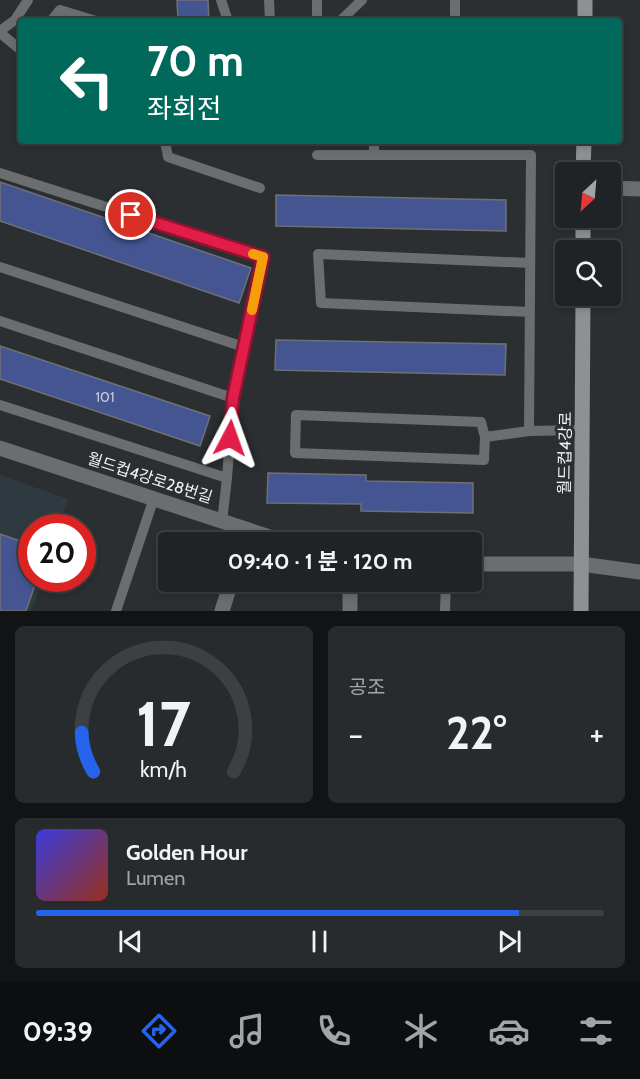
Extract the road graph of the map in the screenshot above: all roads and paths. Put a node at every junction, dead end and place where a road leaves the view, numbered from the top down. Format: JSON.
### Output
{"nodes":[{"id":1,"x":28,"y":0,"type":"edge"},
{"id":2,"x":221,"y":0,"type":"edge"},
{"id":3,"x":269,"y":0,"type":"edge"},
{"id":4,"x":317,"y":0,"type":"edge"},
{"id":5,"x":362,"y":0,"type":"edge"},
{"id":6,"x":455,"y":0,"type":"edge"},
{"id":7,"x":585,"y":0,"type":"edge"},
{"id":8,"x":53,"y":18,"type":"edge"},
{"id":9,"x":86,"y":18,"type":"edge"},
{"id":10,"x":227,"y":18,"type":"edge"},
{"id":11,"x":270,"y":18,"type":"edge"},
{"id":12,"x":317,"y":18,"type":"edge"},
{"id":13,"x":343,"y":18,"type":"edge"},
{"id":14,"x":455,"y":18,"type":"edge"},
{"id":15,"x":585,"y":18,"type":"edge"},
{"id":16,"x":0,"y":32,"type":"edge"},
{"id":17,"x":18,"y":47,"type":"edge"},
{"id":18,"x":166,"y":144,"type":"edge"},
{"id":19,"x":374,"y":144,"type":"edge"},
{"id":20,"x":584,"y":144,"type":"edge"},
{"id":21,"x":317,"y":155,"type":"dead end"},
{"id":22,"x":374,"y":155,"type":"junction"},
{"id":23,"x":583,"y":162,"type":"edge"},
{"id":24,"x":0,"y":172,"type":"edge"},
{"id":25,"x":260,"y":188,"type":"dead end"},
{"id":26,"x":621,"y":188,"type":"edge"},
{"id":27,"x":640,"y":189,"type":"edge"},
{"id":28,"x":530,"y":263,"type":"junction"},
{"id":29,"x":0,"y":267,"type":"edge"},
{"id":30,"x":583,"y":306,"type":"edge"},
{"id":31,"x":530,"y":312,"type":"junction"},
{"id":32,"x":0,"y":321,"type":"edge"},
{"id":33,"x":244,"y":347,"type":"junction"},
{"id":34,"x":233,"y":398,"type":"junction"},
{"id":35,"x":0,"y":405,"type":"edge"},
{"id":36,"x":583,"y":430,"type":"junction"},
{"id":37,"x":529,"y":431,"type":"junction"},
{"id":38,"x":485,"y":437,"type":"junction"},
{"id":39,"x":0,"y":448,"type":"edge"},
{"id":40,"x":227,"y":478,"type":"junction"},
{"id":41,"x":154,"y":498,"type":"junction"},
{"id":42,"x":222,"y":522,"type":"junction"},
{"id":43,"x":238,"y":532,"type":"edge"},
{"id":44,"x":482,"y":564,"type":"edge"},
{"id":45,"x":581,"y":564,"type":"junction"},
{"id":46,"x":640,"y":572,"type":"edge"},
{"id":47,"x":228,"y":592,"type":"edge"},
{"id":48,"x":350,"y":592,"type":"edge"},
{"id":49,"x":446,"y":592,"type":"edge"},
{"id":50,"x":116,"y":611,"type":"edge"},
{"id":51,"x":222,"y":611,"type":"edge"},
{"id":52,"x":350,"y":611,"type":"edge"},
{"id":53,"x":445,"y":611,"type":"edge"},
{"id":54,"x":581,"y":611,"type":"edge"}],
"edges":[{"from":1,"to":16,"type":"lane"},
{"from":2,"to":10,"type":"lane"},
{"from":3,"to":11,"type":"lane"},
{"from":4,"to":12,"type":"lane"},
{"from":5,"to":13,"type":"lane"},
{"from":6,"to":14,"type":"lane"},
{"from":7,"to":15,"type":"street"},
{"from":8,"to":9,"type":"lane"},
{"from":16,"to":17,"type":"lane"},
{"from":18,"to":25,"type":"lane"},
{"from":19,"to":22,"type":"lane"},
{"from":20,"to":23,"type":"street"},
{"from":21,"to":22,"type":"lane"},
{"from":22,"to":28,"type":"lane"},
{"from":24,"to":33,"type":"lane"},
{"from":26,"to":27,"type":"street"},
{"from":28,"to":31,"type":"lane"},
{"from":28,"to":31,"type":"lane"},
{"from":29,"to":33,"type":"lane"},
{"from":30,"to":36,"type":"street","name":"월드컵4강로"},
{"from":31,"to":37,"type":"lane"},
{"from":32,"to":34,"type":"lane"},
{"from":33,"to":34,"type":"lane"},
{"from":34,"to":40,"type":"lane"},
{"from":35,"to":40,"type":"lane"},
{"from":36,"to":37,"type":"lane"},
{"from":36,"to":45,"type":"street","name":"월드컵4강로"},
{"from":37,"to":38,"type":"lane"},
{"from":38,"to":38,"type":"lane"},
{"from":39,"to":41,"type":"street","name":"월드컵4강로28번길"},
{"from":40,"to":42,"type":"lane"},
{"from":41,"to":42,"type":"street","name":"월드컵4강로28번길"},
{"from":41,"to":50,"type":"lane"},
{"from":42,"to":43,"type":"street","name":"월드컵4강로28번길"},
{"from":44,"to":45,"type":"street"},
{"from":45,"to":46,"type":"street"},
{"from":45,"to":54,"type":"street","name":"월드컵4강로"},
{"from":47,"to":51,"type":"street"},
{"from":48,"to":52,"type":"street"},
{"from":49,"to":53,"type":"lane"}]}
